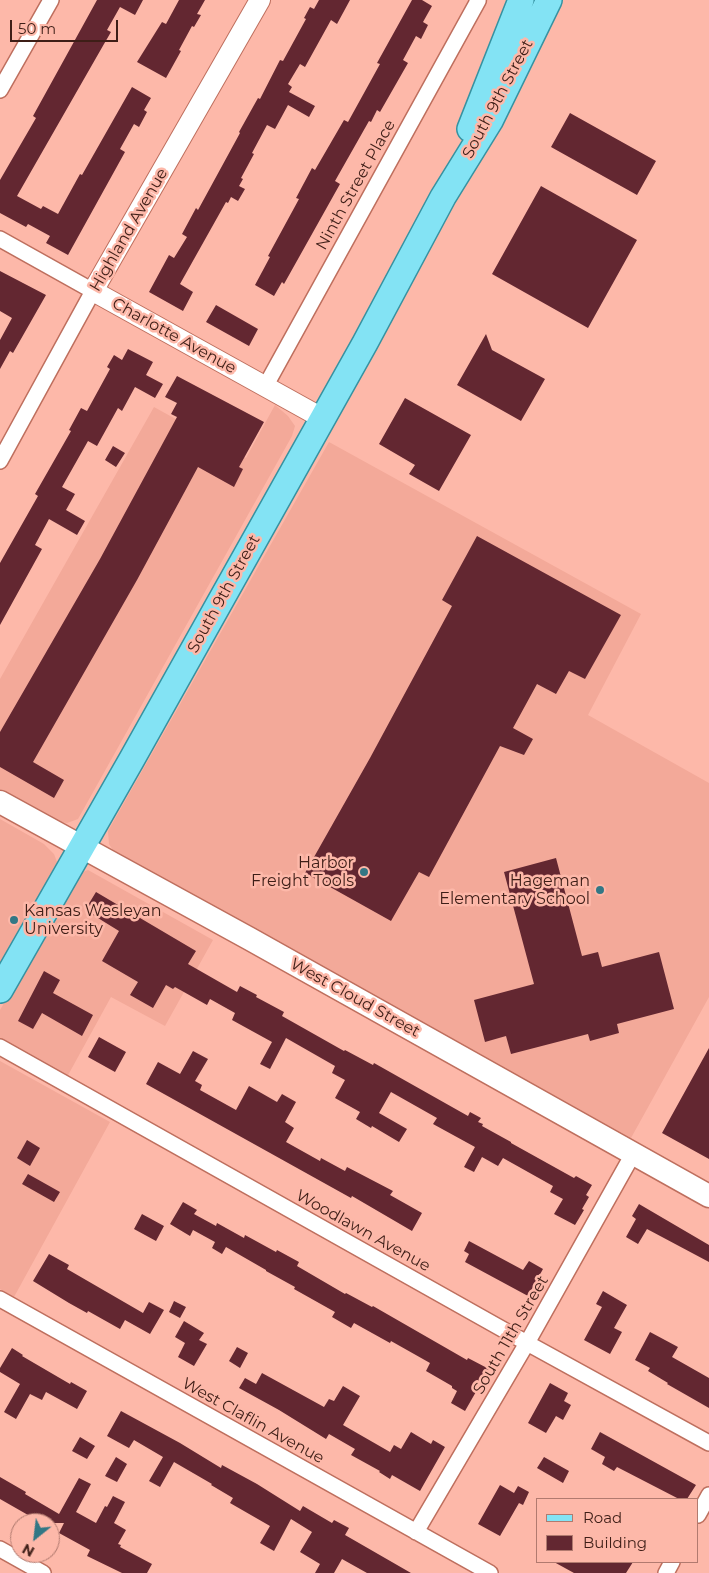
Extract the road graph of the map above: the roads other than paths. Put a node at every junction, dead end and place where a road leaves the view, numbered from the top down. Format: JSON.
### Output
{"nodes":[{"id":1,"x":51,"y":0,"type":"edge"},
{"id":2,"x":260,"y":0,"type":"edge"},
{"id":3,"x":478,"y":0,"type":"edge"},
{"id":4,"x":521,"y":0,"type":"edge"},
{"id":5,"x":549,"y":0,"type":"edge"},
{"id":6,"x":0,"y":90,"type":"edge"},
{"id":7,"x":443,"y":197,"type":"junction"},
{"id":8,"x":0,"y":239,"type":"edge"},
{"id":9,"x":93,"y":291,"type":"junction"},
{"id":10,"x":264,"y":387,"type":"junction"},
{"id":11,"x":322,"y":418,"type":"junction"},
{"id":12,"x":0,"y":461,"type":"edge"},
{"id":13,"x":0,"y":802,"type":"edge"},
{"id":14,"x":81,"y":846,"type":"junction"},
{"id":15,"x":0,"y":990,"type":"edge"},
{"id":16,"x":0,"y":1047,"type":"edge"},
{"id":17,"x":634,"y":1154,"type":"junction"},
{"id":18,"x":709,"y":1196,"type":"edge"},
{"id":19,"x":0,"y":1300,"type":"edge"},
{"id":20,"x":526,"y":1343,"type":"junction"},
{"id":21,"x":709,"y":1443,"type":"edge"},
{"id":22,"x":709,"y":1495,"type":"edge"},
{"id":23,"x":699,"y":1513,"type":"edge"},
{"id":24,"x":416,"y":1532,"type":"junction"},
{"id":25,"x":0,"y":1549,"type":"edge"},
{"id":26,"x":43,"y":1573,"type":"edge"},
{"id":27,"x":490,"y":1573,"type":"edge"}],
"edges":[{"from":1,"to":6,"type":"street"},
{"from":2,"to":9,"type":"street","name":"Highland Avenue"},
{"from":3,"to":10,"type":"street","name":"Ninth Street Place"},
{"from":4,"to":7,"type":"main road","name":"South 9th Street"},
{"from":5,"to":7,"type":"main road","name":"South 9th Street"},
{"from":7,"to":11,"type":"main road","name":"South 9th Street"},
{"from":8,"to":9,"type":"street","name":"Charlotte Avenue"},
{"from":9,"to":10,"type":"street","name":"Charlotte Avenue"},
{"from":9,"to":12,"type":"street","name":"Highland Avenue"},
{"from":10,"to":11,"type":"street","name":"Charlotte Avenue"},
{"from":11,"to":14,"type":"main road","name":"South 9th Street"},
{"from":13,"to":14,"type":"main road","name":"West Cloud Street"},
{"from":14,"to":15,"type":"main road","name":"South 9th Street"},
{"from":14,"to":17,"type":"main road","name":"West Cloud Street"},
{"from":16,"to":20,"type":"street","name":"Woodlawn Avenue"},
{"from":17,"to":18,"type":"main road","name":"West Cloud Street"},
{"from":17,"to":20,"type":"street","name":"South 11th Street"},
{"from":19,"to":24,"type":"street","name":"West Claflin Avenue"},
{"from":20,"to":21,"type":"street","name":"Woodlawn Avenue"},
{"from":20,"to":24,"type":"street","name":"South 11th Street"},
{"from":22,"to":23,"type":"street"},
{"from":24,"to":27,"type":"street","name":"West Claflin Avenue"},
{"from":25,"to":26,"type":"street"}]}
